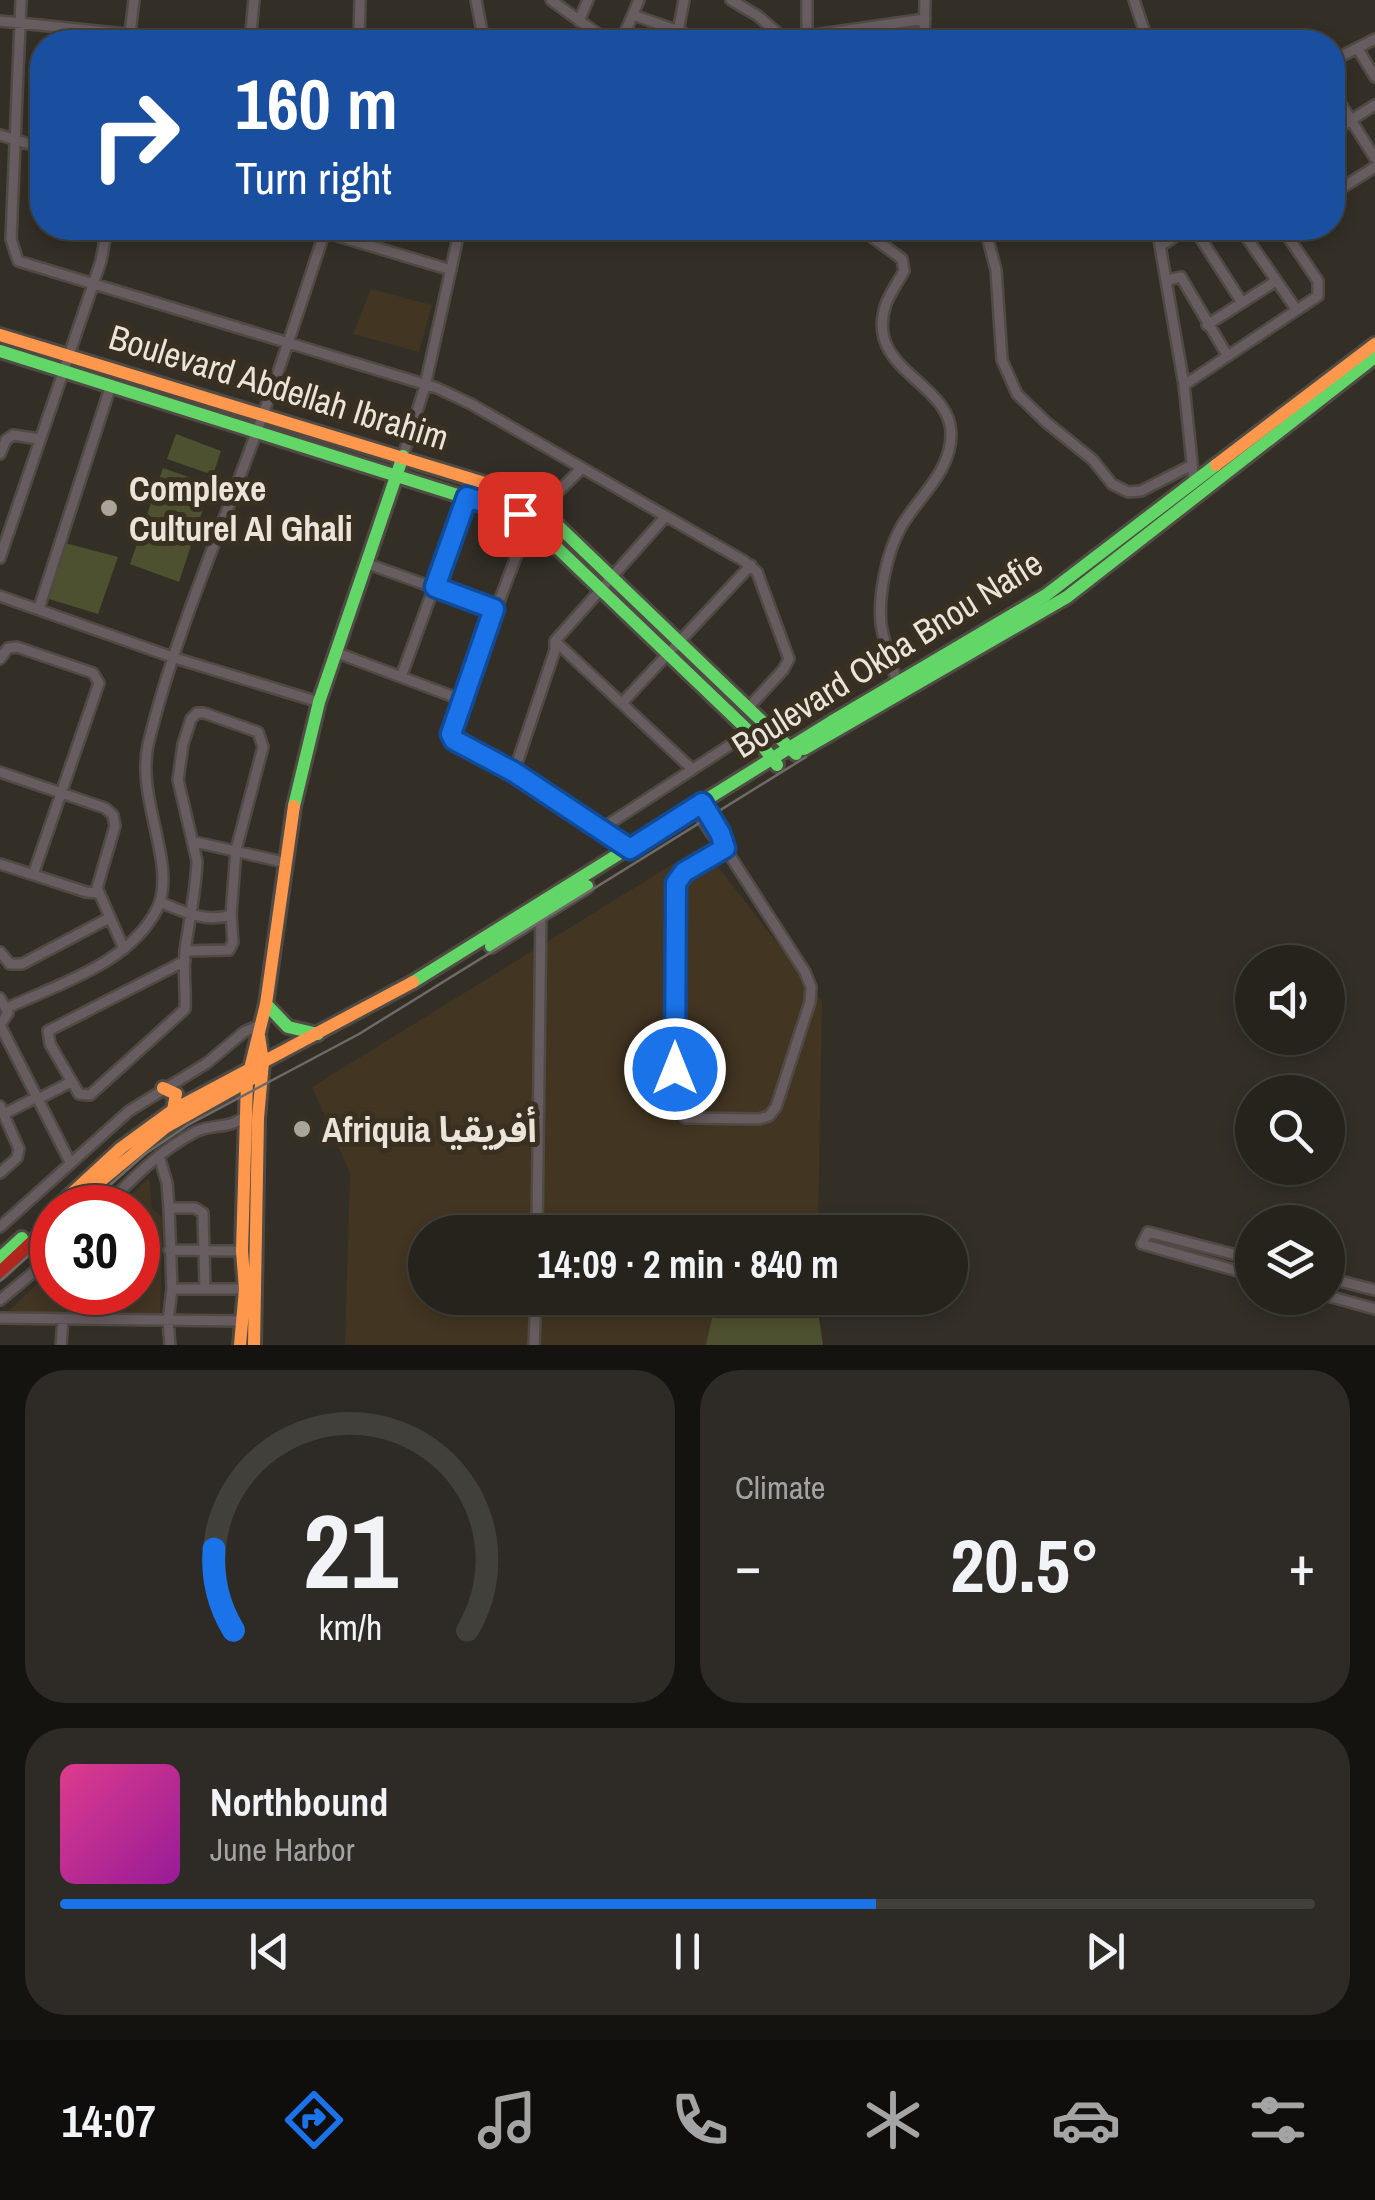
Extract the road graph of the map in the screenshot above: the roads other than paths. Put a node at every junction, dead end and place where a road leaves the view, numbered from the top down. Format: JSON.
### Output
{"nodes":[{"id":1,"x":21,"y":0,"type":"edge"},
{"id":2,"x":134,"y":0,"type":"edge"},
{"id":3,"x":254,"y":0,"type":"edge"},
{"id":4,"x":360,"y":0,"type":"edge"},
{"id":5,"x":476,"y":0,"type":"edge"},
{"id":6,"x":551,"y":0,"type":"edge"},
{"id":7,"x":588,"y":0,"type":"edge"},
{"id":8,"x":639,"y":0,"type":"edge"},
{"id":9,"x":684,"y":0,"type":"edge"},
{"id":10,"x":731,"y":0,"type":"edge"},
{"id":11,"x":807,"y":0,"type":"edge"},
{"id":12,"x":925,"y":0,"type":"edge"},
{"id":13,"x":1134,"y":0,"type":"edge"},
{"id":14,"x":633,"y":15,"type":"junction"},
{"id":15,"x":925,"y":19,"type":"junction"},
{"id":16,"x":0,"y":20,"type":"edge"},
{"id":17,"x":579,"y":21,"type":"junction"},
{"id":18,"x":20,"y":24,"type":"junction"},
{"id":19,"x":78,"y":29,"type":"joint"},
{"id":20,"x":868,"y":29,"type":"joint"},
{"id":21,"x":84,"y":30,"type":"edge"},
{"id":22,"x":130,"y":30,"type":"edge"},
{"id":23,"x":251,"y":30,"type":"edge"},
{"id":24,"x":359,"y":30,"type":"edge"},
{"id":25,"x":482,"y":30,"type":"edge"},
{"id":26,"x":592,"y":30,"type":"edge"},
{"id":27,"x":626,"y":30,"type":"edge"},
{"id":28,"x":679,"y":30,"type":"joint"},
{"id":29,"x":774,"y":30,"type":"edge"},
{"id":30,"x":807,"y":30,"type":"edge"},
{"id":31,"x":862,"y":30,"type":"edge"},
{"id":32,"x":925,"y":30,"type":"edge"},
{"id":33,"x":1144,"y":30,"type":"edge"},
{"id":34,"x":1375,"y":39,"type":"edge"},
{"id":35,"x":1358,"y":49,"type":"junction"},
{"id":36,"x":1345,"y":55,"type":"edge"},
{"id":37,"x":1375,"y":77,"type":"edge"},
{"id":38,"x":1375,"y":105,"type":"edge"},
{"id":39,"x":1345,"y":111,"type":"edge"},
{"id":40,"x":1351,"y":120,"type":"junction"},
{"id":41,"x":1345,"y":124,"type":"edge"},
{"id":42,"x":0,"y":134,"type":"edge"},
{"id":43,"x":15,"y":139,"type":"junction"},
{"id":44,"x":30,"y":144,"type":"edge"},
{"id":45,"x":1375,"y":158,"type":"edge"},
{"id":46,"x":1375,"y":167,"type":"edge"},
{"id":47,"x":1345,"y":186,"type":"edge"},
{"id":48,"x":105,"y":240,"type":"edge"},
{"id":49,"x":322,"y":240,"type":"edge"},
{"id":50,"x":356,"y":240,"type":"edge"},
{"id":51,"x":457,"y":240,"type":"edge"},
{"id":52,"x":877,"y":240,"type":"edge"},
{"id":53,"x":988,"y":240,"type":"edge"},
{"id":54,"x":1159,"y":240,"type":"edge"},
{"id":55,"x":1170,"y":240,"type":"edge"},
{"id":56,"x":1199,"y":240,"type":"edge"},
{"id":57,"x":1248,"y":240,"type":"edge"},
{"id":58,"x":1289,"y":240,"type":"edge"},
{"id":59,"x":1160,"y":246,"type":"junction"},
{"id":60,"x":450,"y":270,"type":"junction"},
{"id":61,"x":1166,"y":280,"type":"junction"},
{"id":62,"x":1276,"y":280,"type":"junction"},
{"id":63,"x":91,"y":285,"type":"junction"},
{"id":64,"x":1240,"y":300,"type":"junction"},
{"id":65,"x":1296,"y":310,"type":"junction"},
{"id":66,"x":1207,"y":325,"type":"junction"},
{"id":67,"x":0,"y":335,"type":"edge"},
{"id":68,"x":287,"y":344,"type":"junction"},
{"id":69,"x":1375,"y":344,"type":"edge"},
{"id":70,"x":0,"y":351,"type":"edge"},
{"id":71,"x":68,"y":354,"type":"junction"},
{"id":72,"x":1227,"y":355,"type":"junction"},
{"id":73,"x":1375,"y":357,"type":"edge"},
{"id":74,"x":63,"y":372,"type":"junction"},
{"id":75,"x":110,"y":385,"type":"junction"},
{"id":76,"x":1184,"y":385,"type":"junction"},
{"id":77,"x":425,"y":386,"type":"junction"},
{"id":78,"x":1297,"y":411,"type":"junction"},
{"id":79,"x":263,"y":413,"type":"junction"},
{"id":80,"x":258,"y":430,"type":"junction"},
{"id":81,"x":39,"y":440,"type":"junction"},
{"id":82,"x":0,"y":454,"type":"edge"},
{"id":83,"x":403,"y":456,"type":"junction"},
{"id":84,"x":1192,"y":465,"type":"junction"},
{"id":85,"x":582,"y":468,"type":"junction"},
{"id":86,"x":398,"y":475,"type":"junction"},
{"id":87,"x":1194,"y":482,"type":"junction"},
{"id":88,"x":467,"y":497,"type":"junction"},
{"id":89,"x":541,"y":508,"type":"junction"},
{"id":90,"x":666,"y":516,"type":"junction"},
{"id":91,"x":530,"y":520,"type":"junction"},
{"id":92,"x":0,"y":558,"type":"edge"},
{"id":93,"x":368,"y":564,"type":"junction"},
{"id":94,"x":751,"y":566,"type":"junction"},
{"id":95,"x":612,"y":576,"type":"junction"},
{"id":96,"x":435,"y":587,"type":"junction"},
{"id":97,"x":602,"y":590,"type":"junction"},
{"id":98,"x":0,"y":596,"type":"edge"},
{"id":99,"x":39,"y":608,"type":"junction"},
{"id":100,"x":494,"y":609,"type":"junction"},
{"id":101,"x":555,"y":640,"type":"junction"},
{"id":102,"x":680,"y":642,"type":"junction"},
{"id":103,"x":335,"y":652,"type":"junction"},
{"id":104,"x":668,"y":654,"type":"junction"},
{"id":105,"x":0,"y":658,"type":"edge"},
{"id":106,"x":175,"y":658,"type":"junction"},
{"id":107,"x":401,"y":677,"type":"junction"},
{"id":108,"x":897,"y":683,"type":"junction"},
{"id":109,"x":462,"y":700,"type":"junction"},
{"id":110,"x":319,"y":702,"type":"junction"},
{"id":111,"x":622,"y":703,"type":"junction"},
{"id":112,"x":750,"y":707,"type":"junction"},
{"id":113,"x":750,"y":732,"type":"junction"},
{"id":114,"x":793,"y":751,"type":"junction"},
{"id":115,"x":776,"y":762,"type":"junction"},
{"id":116,"x":692,"y":769,"type":"junction"},
{"id":117,"x":0,"y":772,"type":"edge"},
{"id":118,"x":514,"y":772,"type":"junction"},
{"id":119,"x":62,"y":793,"type":"junction"},
{"id":120,"x":701,"y":809,"type":"junction"},
{"id":121,"x":601,"y":828,"type":"junction"},
{"id":122,"x":195,"y":842,"type":"junction"},
{"id":123,"x":724,"y":846,"type":"junction"},
{"id":124,"x":630,"y":849,"type":"junction"},
{"id":125,"x":236,"y":850,"type":"junction"},
{"id":126,"x":283,"y":862,"type":"junction"},
{"id":127,"x":0,"y":864,"type":"edge"},
{"id":128,"x":33,"y":875,"type":"junction"},
{"id":129,"x":98,"y":893,"type":"junction"},
{"id":130,"x":160,"y":902,"type":"junction"},
{"id":131,"x":541,"y":910,"type":"junction"},
{"id":132,"x":231,"y":914,"type":"junction"},
{"id":133,"x":191,"y":915,"type":"junction"},
{"id":134,"x":109,"y":918,"type":"junction"},
{"id":135,"x":124,"y":949,"type":"junction"},
{"id":136,"x":0,"y":952,"type":"edge"},
{"id":137,"x":185,"y":956,"type":"junction"},
{"id":138,"x":0,"y":998,"type":"edge"},
{"id":139,"x":266,"y":1004,"type":"junction"},
{"id":140,"x":8,"y":1008,"type":"junction"},
{"id":141,"x":0,"y":1025,"type":"edge"},
{"id":142,"x":260,"y":1030,"type":"junction"},
{"id":143,"x":318,"y":1034,"type":"junction"},
{"id":144,"x":255,"y":1072,"type":"junction"},
{"id":145,"x":71,"y":1082,"type":"junction"},
{"id":146,"x":163,"y":1088,"type":"junction"},
{"id":147,"x":38,"y":1098,"type":"junction"},
{"id":148,"x":2,"y":1110,"type":"edge"},
{"id":149,"x":173,"y":1110,"type":"junction"},
{"id":150,"x":245,"y":1116,"type":"junction"},
{"id":151,"x":220,"y":1126,"type":"junction"},
{"id":152,"x":244,"y":1146,"type":"junction"},
{"id":153,"x":159,"y":1156,"type":"junction"},
{"id":154,"x":70,"y":1162,"type":"junction"},
{"id":155,"x":0,"y":1172,"type":"edge"},
{"id":156,"x":80,"y":1185,"type":"edge"},
{"id":157,"x":97,"y":1185,"type":"edge"},
{"id":158,"x":128,"y":1185,"type":"edge"},
{"id":159,"x":170,"y":1208,"type":"junction"},
{"id":160,"x":538,"y":1215,"type":"edge"},
{"id":161,"x":0,"y":1227,"type":"edge"},
{"id":162,"x":30,"y":1231,"type":"edge"},
{"id":163,"x":30,"y":1244,"type":"edge"},
{"id":164,"x":202,"y":1248,"type":"junction"},
{"id":165,"x":169,"y":1250,"type":"junction"},
{"id":166,"x":242,"y":1250,"type":"junction"},
{"id":167,"x":1235,"y":1255,"type":"edge"},
{"id":168,"x":0,"y":1258,"type":"edge"},
{"id":169,"x":1235,"y":1270,"type":"edge"},
{"id":170,"x":0,"y":1272,"type":"edge"},
{"id":171,"x":30,"y":1275,"type":"edge"},
{"id":172,"x":1345,"y":1282,"type":"edge"},
{"id":173,"x":172,"y":1289,"type":"junction"},
{"id":174,"x":205,"y":1289,"type":"junction"},
{"id":175,"x":244,"y":1290,"type":"junction"},
{"id":176,"x":1375,"y":1290,"type":"edge"},
{"id":177,"x":0,"y":1300,"type":"edge"},
{"id":178,"x":1345,"y":1301,"type":"edge"},
{"id":179,"x":1375,"y":1309,"type":"edge"},
{"id":180,"x":535,"y":1315,"type":"edge"},
{"id":181,"x":0,"y":1318,"type":"edge"},
{"id":182,"x":63,"y":1319,"type":"junction"},
{"id":183,"x":168,"y":1321,"type":"junction"},
{"id":184,"x":240,"y":1321,"type":"junction"},
{"id":185,"x":62,"y":1345,"type":"edge"},
{"id":186,"x":170,"y":1345,"type":"edge"},
{"id":187,"x":240,"y":1345,"type":"edge"},
{"id":188,"x":254,"y":1345,"type":"edge"},
{"id":189,"x":534,"y":1345,"type":"edge"}],
"edges":[{"from":1,"to":18,"type":"street"},
{"from":2,"to":22,"type":"street"},
{"from":3,"to":23,"type":"street"},
{"from":4,"to":24,"type":"street"},
{"from":5,"to":25,"type":"street"},
{"from":6,"to":17,"type":"street"},
{"from":7,"to":17,"type":"street"},
{"from":8,"to":14,"type":"street"},
{"from":9,"to":28,"type":"street"},
{"from":10,"to":29,"type":"street"},
{"from":11,"to":30,"type":"street"},
{"from":12,"to":15,"type":"street"},
{"from":13,"to":33,"type":"street"},
{"from":14,"to":27,"type":"street"},
{"from":14,"to":28,"type":"street"},
{"from":15,"to":20,"type":"street"},
{"from":15,"to":32,"type":"street"},
{"from":16,"to":18,"type":"street"},
{"from":17,"to":26,"type":"street"},
{"from":18,"to":19,"type":"street"},
{"from":18,"to":43,"type":"street"},
{"from":19,"to":21,"type":"street"},
{"from":20,"to":31,"type":"street"},
{"from":34,"to":35,"type":"street"},
{"from":35,"to":36,"type":"street"},
{"from":35,"to":37,"type":"street"},
{"from":38,"to":40,"type":"street"},
{"from":39,"to":40,"type":"street"},
{"from":40,"to":41,"type":"street"},
{"from":40,"to":45,"type":"street"},
{"from":42,"to":43,"type":"street"},
{"from":43,"to":44,"type":"street"},
{"from":43,"to":63,"type":"street"},
{"from":46,"to":47,"type":"street"},
{"from":48,"to":63,"type":"street"},
{"from":49,"to":68,"type":"street"},
{"from":50,"to":60,"type":"street"},
{"from":51,"to":60,"type":"street"},
{"from":52,"to":108,"type":"street"},
{"from":53,"to":84,"type":"street"},
{"from":54,"to":59,"type":"street"},
{"from":55,"to":59,"type":"street"},
{"from":56,"to":64,"type":"street"},
{"from":57,"to":62,"type":"street"},
{"from":58,"to":65,"type":"street"},
{"from":59,"to":61,"type":"street"},
{"from":60,"to":77,"type":"street"},
{"from":61,"to":66,"type":"street"},
{"from":61,"to":76,"type":"street"},
{"from":62,"to":64,"type":"street"},
{"from":62,"to":65,"type":"street"},
{"from":63,"to":68,"type":"street"},
{"from":63,"to":71,"type":"street"},
{"from":64,"to":66,"type":"street"},
{"from":65,"to":72,"type":"street"},
{"from":66,"to":72,"type":"street"},
{"from":67,"to":71,"type":"main road","name":"Boulevard Abdellah Ibrahim"},
{"from":68,"to":77,"type":"street"},
{"from":68,"to":79,"type":"street"},
{"from":69,"to":78,"type":"main road","name":"Boulevard Okba Bnou Nafie"},
{"from":70,"to":74,"type":"main road","name":"Boulevard Abdellah Ibrahim"},
{"from":71,"to":74,"type":"street"},
{"from":71,"to":79,"type":"main road","name":"Boulevard Abdellah Ibrahim"},
{"from":72,"to":76,"type":"street"},
{"from":73,"to":78,"type":"main road","name":"Boulevard Okba Bnou Nafie"},
{"from":74,"to":75,"type":"main road","name":"Boulevard Abdellah Ibrahim"},
{"from":74,"to":81,"type":"street"},
{"from":75,"to":80,"type":"main road","name":"Boulevard Abdellah Ibrahim"},
{"from":75,"to":99,"type":"street"},
{"from":76,"to":84,"type":"street"},
{"from":77,"to":83,"type":"street"},
{"from":77,"to":85,"type":"street"},
{"from":78,"to":87,"type":"main road","name":"Boulevard Okba Bnou Nafie"},
{"from":78,"to":114,"type":"main road","name":"Boulevard Okba Bnou Nafie"},
{"from":79,"to":80,"type":"street"},
{"from":79,"to":83,"type":"main road","name":"Boulevard Abdellah Ibrahim"},
{"from":80,"to":86,"type":"main road","name":"Boulevard Abdellah Ibrahim"},
{"from":80,"to":106,"type":"street"},
{"from":81,"to":82,"type":"street"},
{"from":81,"to":92,"type":"street"},
{"from":83,"to":86,"type":"main road"},
{"from":83,"to":89,"type":"main road","name":"Boulevard Abdellah Ibrahim"},
{"from":84,"to":87,"type":"street"},
{"from":85,"to":89,"type":"street"},
{"from":85,"to":90,"type":"street"},
{"from":86,"to":88,"type":"main road","name":"Boulevard Abdellah Ibrahim"},
{"from":86,"to":93,"type":"main road"},
{"from":87,"to":108,"type":"main road","name":"Boulevard Okba Bnou Nafie"},
{"from":88,"to":91,"type":"main road","name":"Boulevard Abdellah Ibrahim"},
{"from":88,"to":96,"type":"street"},
{"from":89,"to":91,"type":"street"},
{"from":89,"to":95,"type":"main road","name":"Boulevard Abdellah Ibrahim"},
{"from":90,"to":94,"type":"street"},
{"from":90,"to":95,"type":"street"},
{"from":91,"to":97,"type":"main road","name":"Boulevard Abdellah Ibrahim"},
{"from":91,"to":100,"type":"street"},
{"from":93,"to":96,"type":"street"},
{"from":93,"to":103,"type":"main road"},
{"from":94,"to":102,"type":"street"},
{"from":94,"to":112,"type":"street"},
{"from":95,"to":97,"type":"street"},
{"from":95,"to":102,"type":"main road","name":"Boulevard Abdellah Ibrahim"},
{"from":96,"to":100,"type":"street"},
{"from":96,"to":107,"type":"street"},
{"from":97,"to":101,"type":"street"},
{"from":97,"to":104,"type":"main road","name":"Boulevard Abdellah Ibrahim"},
{"from":98,"to":99,"type":"street"},
{"from":99,"to":106,"type":"street"},
{"from":100,"to":109,"type":"street"},
{"from":101,"to":111,"type":"street"},
{"from":101,"to":118,"type":"street"},
{"from":102,"to":104,"type":"street"},
{"from":102,"to":112,"type":"main road","name":"Boulevard Abdellah Ibrahim"},
{"from":103,"to":107,"type":"street"},
{"from":103,"to":110,"type":"main road"},
{"from":104,"to":111,"type":"street"},
{"from":104,"to":113,"type":"main road","name":"Boulevard Abdellah Ibrahim"},
{"from":105,"to":119,"type":"street"},
{"from":106,"to":110,"type":"street"},
{"from":106,"to":130,"type":"street"},
{"from":107,"to":109,"type":"street"},
{"from":108,"to":114,"type":"main road","name":"Boulevard Okba Bnou Nafie"},
{"from":109,"to":118,"type":"street"},
{"from":110,"to":126,"type":"main road"},
{"from":111,"to":116,"type":"street"},
{"from":112,"to":114,"type":"main road","name":"Boulevard Abdellah Ibrahim"},
{"from":113,"to":115,"type":"main road","name":"Boulevard Abdellah Ibrahim"},
{"from":113,"to":116,"type":"street"},
{"from":114,"to":115,"type":"main road","name":"Boulevard Okba Bnou Nafie"},
{"from":115,"to":120,"type":"main road","name":"Boulevard Okba Bnou Nafie"},
{"from":116,"to":121,"type":"street"},
{"from":117,"to":119,"type":"street"},
{"from":118,"to":121,"type":"street"},
{"from":119,"to":128,"type":"street"},
{"from":119,"to":129,"type":"street"},
{"from":120,"to":123,"type":"street"},
{"from":120,"to":124,"type":"main road","name":"Boulevard Okba Bnou Nafie"},
{"from":120,"to":131,"type":"main road","name":"Boulevard Okba Bnou Nafie"},
{"from":121,"to":124,"type":"street"},
{"from":122,"to":125,"type":"street"},
{"from":122,"to":125,"type":"street"},
{"from":122,"to":133,"type":"street"},
{"from":123,"to":123,"type":"street"},
{"from":124,"to":131,"type":"main road","name":"Boulevard Okba Bnou Nafie"},
{"from":125,"to":126,"type":"street"},
{"from":125,"to":132,"type":"street"},
{"from":126,"to":139,"type":"main road"},
{"from":127,"to":128,"type":"street"},
{"from":128,"to":129,"type":"street"},
{"from":129,"to":134,"type":"street"},
{"from":130,"to":133,"type":"street"},
{"from":130,"to":135,"type":"street"},
{"from":131,"to":143,"type":"main road","name":"Boulevard Okba Bnou Nafie"},
{"from":131,"to":144,"type":"main road","name":"Boulevard Okba Bnou Nafie"},
{"from":131,"to":160,"type":"street"},
{"from":132,"to":133,"type":"street"},
{"from":132,"to":137,"type":"street"},
{"from":133,"to":137,"type":"street"},
{"from":134,"to":135,"type":"street"},
{"from":134,"to":136,"type":"street"},
{"from":135,"to":140,"type":"street"},
{"from":137,"to":145,"type":"street"},
{"from":137,"to":145,"type":"street"},
{"from":138,"to":140,"type":"street"},
{"from":139,"to":142,"type":"main road"},
{"from":139,"to":143,"type":"main road"},
{"from":140,"to":141,"type":"street"},
{"from":141,"to":147,"type":"street"},
{"from":142,"to":144,"type":"main road"},
{"from":142,"to":146,"type":"street"},
{"from":143,"to":144,"type":"main road","name":"Boulevard Okba Bnou Nafie"},
{"from":144,"to":149,"type":"main road","name":"Boulevard Okba Bnou Nafie"},
{"from":144,"to":150,"type":"main road"},
{"from":144,"to":157,"type":"main road","name":"Boulevard Okba Bnou Nafie"},
{"from":144,"to":188,"type":"main road"},
{"from":145,"to":147,"type":"street"},
{"from":146,"to":149,"type":"main road"},
{"from":146,"to":154,"type":"street"},
{"from":147,"to":148,"type":"street"},
{"from":147,"to":154,"type":"street"},
{"from":148,"to":155,"type":"street"},
{"from":149,"to":156,"type":"main road","name":"Boulevard Okba Bnou Nafie"},
{"from":150,"to":151,"type":"street"},
{"from":150,"to":152,"type":"main road"},
{"from":151,"to":152,"type":"street"},
{"from":151,"to":153,"type":"street"},
{"from":152,"to":166,"type":"main road"},
{"from":153,"to":158,"type":"street"},
{"from":153,"to":159,"type":"street"},
{"from":154,"to":161,"type":"street"},
{"from":159,"to":164,"type":"street"},
{"from":159,"to":165,"type":"street"},
{"from":162,"to":168,"type":"main road","name":"Boulevard Okba Bnou Nafie"},
{"from":163,"to":170,"type":"main road"},
{"from":164,"to":165,"type":"street"},
{"from":164,"to":166,"type":"street"},
{"from":164,"to":174,"type":"street"},
{"from":165,"to":173,"type":"street"},
{"from":166,"to":175,"type":"main road"},
{"from":167,"to":169,"type":"street"},
{"from":171,"to":177,"type":"street"},
{"from":172,"to":176,"type":"street"},
{"from":173,"to":174,"type":"street"},
{"from":173,"to":183,"type":"street"},
{"from":174,"to":175,"type":"street"},
{"from":175,"to":184,"type":"main road"},
{"from":178,"to":179,"type":"street"},
{"from":180,"to":189,"type":"street"},
{"from":181,"to":182,"type":"street"},
{"from":182,"to":183,"type":"street"},
{"from":182,"to":185,"type":"street"},
{"from":183,"to":184,"type":"street"},
{"from":183,"to":186,"type":"street"},
{"from":184,"to":187,"type":"main road"}]}
